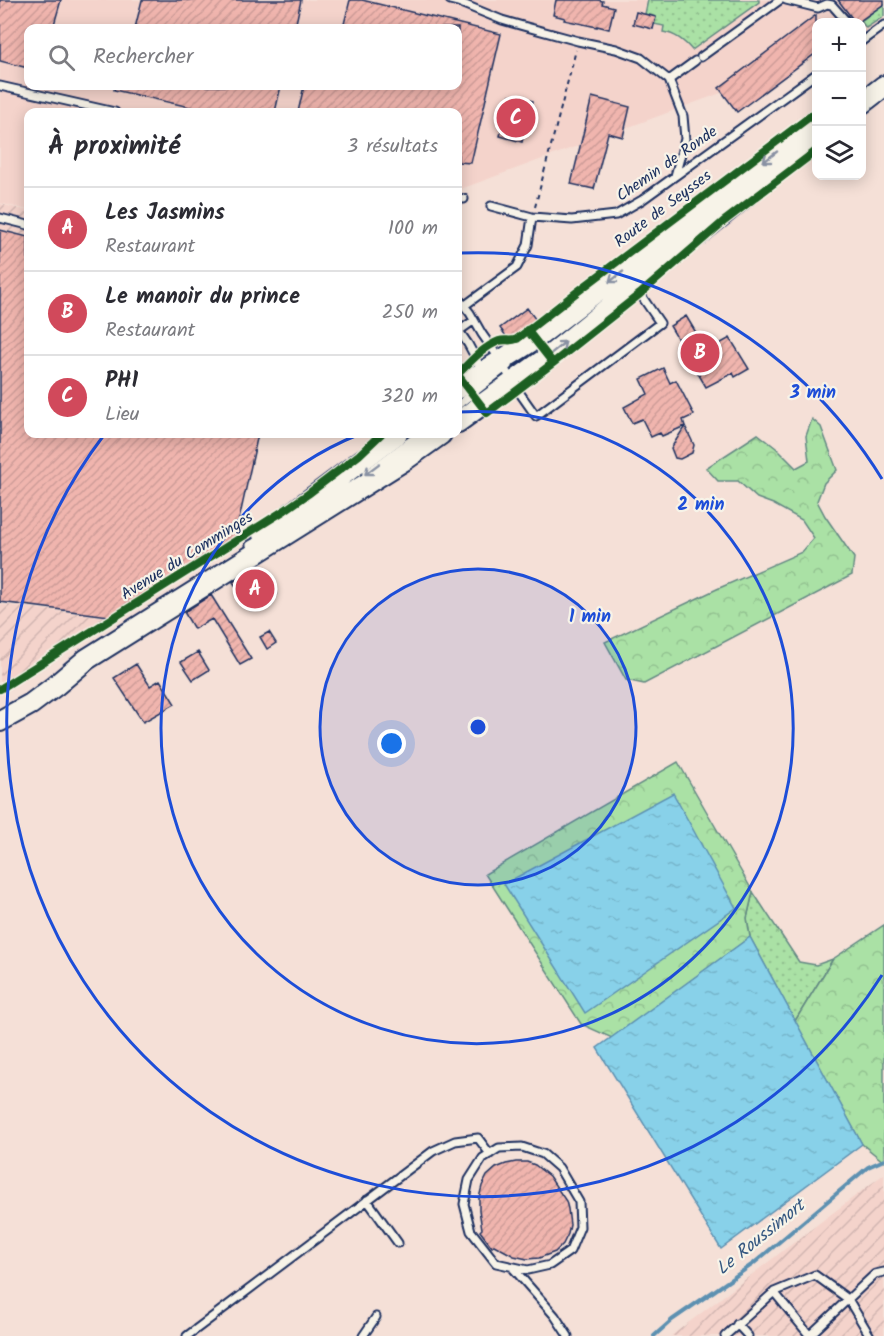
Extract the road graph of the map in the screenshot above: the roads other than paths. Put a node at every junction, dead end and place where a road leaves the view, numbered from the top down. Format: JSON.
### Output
{"nodes":[{"id":1,"x":450,"y":0,"type":"edge"},
{"id":2,"x":780,"y":0,"type":"edge"},
{"id":3,"x":786,"y":0,"type":"edge"},
{"id":4,"x":843,"y":18,"type":"edge"},
{"id":5,"x":884,"y":25,"type":"edge"},
{"id":6,"x":866,"y":38,"type":"edge"},
{"id":7,"x":884,"y":69,"type":"edge"},
{"id":8,"x":812,"y":77,"type":"edge"},
{"id":9,"x":669,"y":80,"type":"junction"},
{"id":10,"x":866,"y":83,"type":"edge"},
{"id":11,"x":0,"y":86,"type":"edge"},
{"id":12,"x":884,"y":86,"type":"edge"},
{"id":13,"x":866,"y":99,"type":"edge"},
{"id":14,"x":97,"y":108,"type":"edge"},
{"id":15,"x":812,"y":125,"type":"edge"},
{"id":16,"x":812,"y":142,"type":"edge"},
{"id":17,"x":675,"y":176,"type":"junction"},
{"id":18,"x":491,"y":206,"type":"dead end"},
{"id":19,"x":532,"y":217,"type":"junction"},
{"id":20,"x":0,"y":218,"type":"edge"},
{"id":21,"x":24,"y":224,"type":"edge"},
{"id":22,"x":634,"y":286,"type":"junction"},
{"id":23,"x":462,"y":303,"type":"edge"},
{"id":24,"x":464,"y":306,"type":"junction"},
{"id":25,"x":473,"y":321,"type":"junction"},
{"id":26,"x":462,"y":328,"type":"edge"},
{"id":27,"x":462,"y":336,"type":"edge"},
{"id":28,"x":500,"y":372,"type":"junction"},
{"id":29,"x":468,"y":393,"type":"edge"},
{"id":30,"x":462,"y":410,"type":"edge"},
{"id":31,"x":393,"y":438,"type":"edge"},
{"id":32,"x":414,"y":438,"type":"edge"},
{"id":33,"x":435,"y":438,"type":"edge"},
{"id":34,"x":320,"y":503,"type":"dead end"},
{"id":35,"x":310,"y":509,"type":"dead end"},
{"id":36,"x":250,"y":545,"type":"junction"},
{"id":37,"x":0,"y":707,"type":"edge"},
{"id":38,"x":0,"y":721,"type":"edge"},
{"id":39,"x":490,"y":1154,"type":"junction"},
{"id":40,"x":367,"y":1200,"type":"junction"},
{"id":41,"x":398,"y":1243,"type":"dead end"},
{"id":42,"x":512,"y":1267,"type":"junction"},
{"id":43,"x":884,"y":1272,"type":"edge"},
{"id":44,"x":774,"y":1292,"type":"junction"},
{"id":45,"x":848,"y":1299,"type":"junction"},
{"id":46,"x":376,"y":1317,"type":"dead end"},
{"id":47,"x":737,"y":1324,"type":"junction"},
{"id":48,"x":187,"y":1336,"type":"edge"},
{"id":49,"x":363,"y":1336,"type":"edge"},
{"id":50,"x":568,"y":1336,"type":"edge"},
{"id":51,"x":725,"y":1336,"type":"edge"},
{"id":52,"x":748,"y":1336,"type":"edge"},
{"id":53,"x":810,"y":1336,"type":"edge"},
{"id":54,"x":870,"y":1336,"type":"edge"}],
"edges":[{"from":1,"to":9,"type":"lane"},
{"from":2,"to":9,"type":"lane"},
{"from":3,"to":4,"type":"lane"},
{"from":5,"to":6,"type":"lane"},
{"from":7,"to":10,"type":"main road"},
{"from":8,"to":17,"type":"lane","name":"Chemin de Ronde"},
{"from":9,"to":17,"type":"lane"},
{"from":11,"to":14,"type":"lane"},
{"from":12,"to":13,"type":"main road"},
{"from":15,"to":28,"type":"main road","name":"Route de Seysses","one_way":true},
{"from":16,"to":22,"type":"main road","name":"Route de Seysses"},
{"from":17,"to":19,"type":"lane","name":"Chemin de Ronde"},
{"from":18,"to":19,"type":"lane","name":"Chemin de Ronde"},
{"from":19,"to":24,"type":"lane"},
{"from":20,"to":21,"type":"lane"},
{"from":28,"to":22,"type":"main road","name":"Route de Seysses","one_way":true},
{"from":22,"to":28,"type":"lane"},
{"from":23,"to":24,"type":"lane"},
{"from":24,"to":25,"type":"lane"},
{"from":25,"to":26,"type":"lane"},
{"from":25,"to":28,"type":"lane"},
{"from":27,"to":28,"type":"lane"},
{"from":28,"to":29,"type":"main road","name":"Route de Seysses"},
{"from":28,"to":29,"type":"main road","name":"Route de Seysses"},
{"from":29,"to":30,"type":"main road"},
{"from":31,"to":36,"type":"main road","name":"Avenue du Comminges"},
{"from":32,"to":34,"type":"lane","one_way":true},
{"from":33,"to":38,"type":"main road","name":"Avenue du Comminges"},
{"from":35,"to":36,"type":"lane","name":"Avenue du Comminges"},
{"from":36,"to":37,"type":"main road","name":"Avenue du Comminges"},
{"from":39,"to":40,"type":"lane"},
{"from":39,"to":42,"type":"lane"},
{"from":39,"to":42,"type":"lane"},
{"from":40,"to":41,"type":"lane"},
{"from":40,"to":48,"type":"lane"},
{"from":42,"to":50,"type":"lane"},
{"from":43,"to":45,"type":"lane"},
{"from":44,"to":45,"type":"lane"},
{"from":44,"to":47,"type":"lane"},
{"from":44,"to":53,"type":"lane"},
{"from":45,"to":53,"type":"lane"},
{"from":45,"to":54,"type":"lane"},
{"from":46,"to":49,"type":"lane"},
{"from":47,"to":51,"type":"lane"},
{"from":47,"to":52,"type":"lane"}]}
